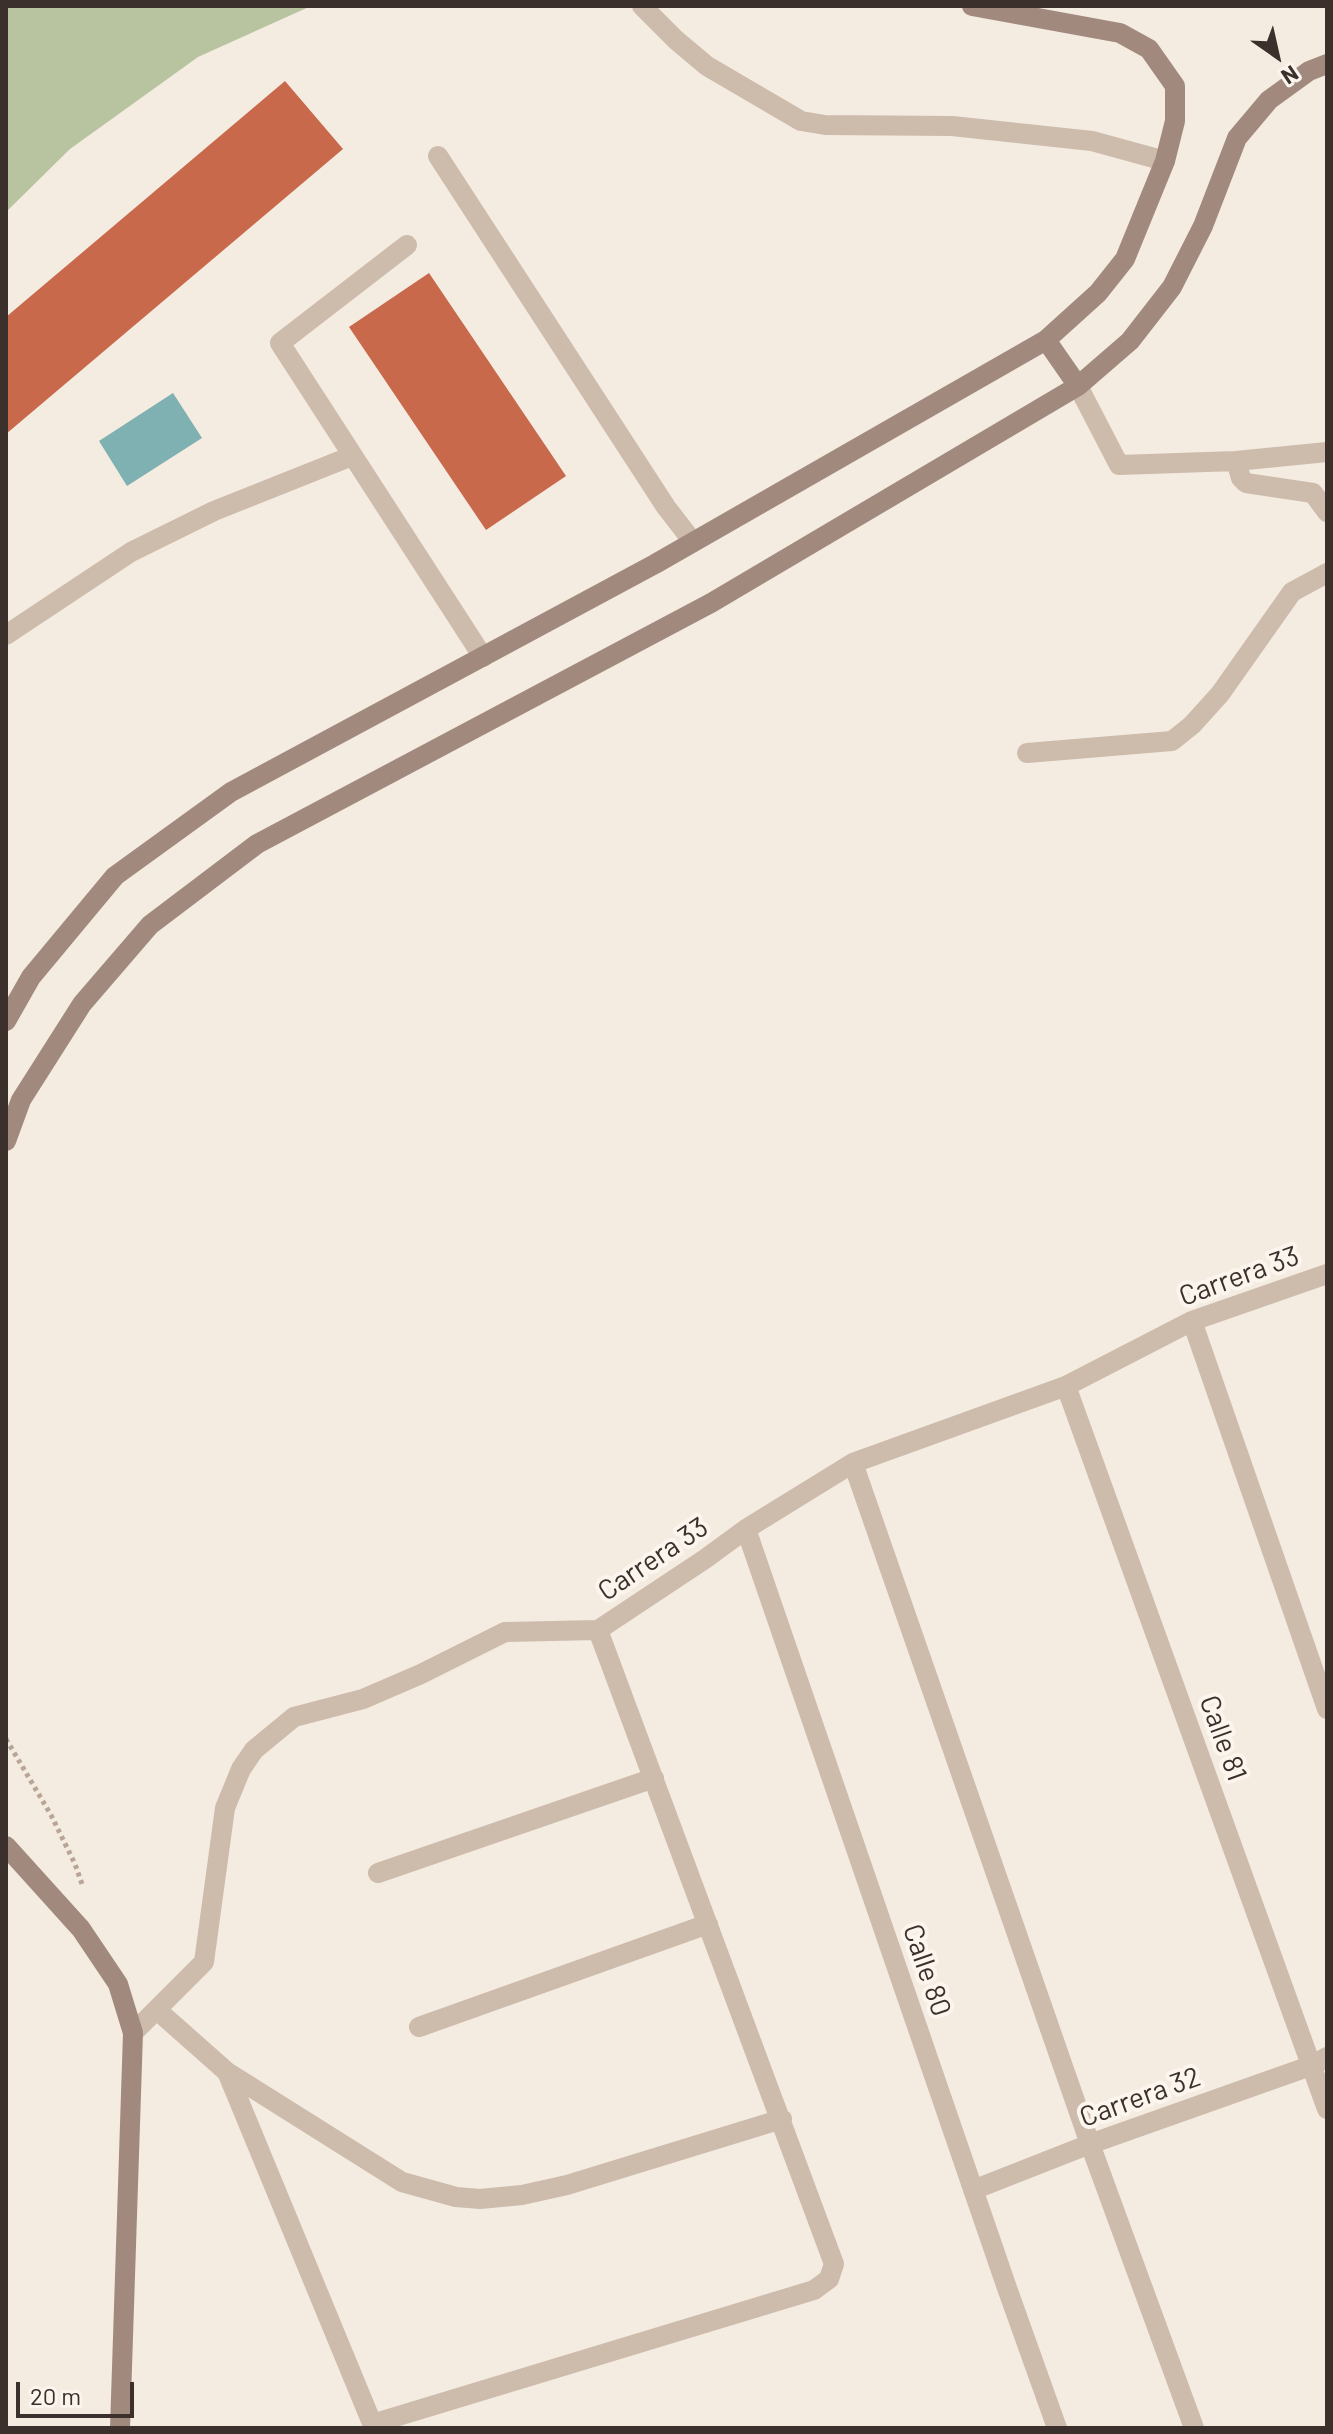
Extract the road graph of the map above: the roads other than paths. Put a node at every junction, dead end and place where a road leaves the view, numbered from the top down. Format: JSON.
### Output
{"nodes":[{"id":1,"x":642,"y":6,"type":"edge"},
{"id":2,"x":972,"y":6,"type":"edge"},
{"id":3,"x":1327,"y":64,"type":"edge"},
{"id":4,"x":438,"y":156,"type":"dead end"},
{"id":5,"x":1165,"y":161,"type":"junction"},
{"id":6,"x":407,"y":245,"type":"dead end"},
{"id":7,"x":1046,"y":340,"type":"junction"},
{"id":8,"x":1078,"y":386,"type":"junction"},
{"id":9,"x":1327,"y":452,"type":"edge"},
{"id":10,"x":352,"y":456,"type":"junction"},
{"id":11,"x":1236,"y":461,"type":"junction"},
{"id":12,"x":1327,"y":512,"type":"edge"},
{"id":13,"x":693,"y":542,"type":"junction"},
{"id":14,"x":1327,"y":573,"type":"edge"},
{"id":15,"x":6,"y":635,"type":"edge"},
{"id":16,"x":483,"y":657,"type":"junction"},
{"id":17,"x":1027,"y":753,"type":"dead end"},
{"id":18,"x":6,"y":1021,"type":"edge"},
{"id":19,"x":6,"y":1141,"type":"edge"},
{"id":20,"x":1327,"y":1274,"type":"edge"},
{"id":21,"x":1192,"y":1321,"type":"junction"},
{"id":22,"x":1066,"y":1386,"type":"junction"},
{"id":23,"x":853,"y":1463,"type":"junction"},
{"id":24,"x":746,"y":1529,"type":"junction"},
{"id":25,"x":598,"y":1630,"type":"junction"},
{"id":26,"x":1327,"y":1709,"type":"edge"},
{"id":27,"x":654,"y":1778,"type":"junction"},
{"id":28,"x":6,"y":1846,"type":"edge"},
{"id":29,"x":378,"y":1873,"type":"dead end"},
{"id":30,"x":708,"y":1924,"type":"junction"},
{"id":31,"x":157,"y":2010,"type":"junction"},
{"id":32,"x":419,"y":2027,"type":"dead end"},
{"id":33,"x":133,"y":2033,"type":"junction"},
{"id":34,"x":1320,"y":2061,"type":"edge"},
{"id":35,"x":227,"y":2072,"type":"junction"},
{"id":36,"x":1327,"y":2109,"type":"edge"},
{"id":37,"x":782,"y":2119,"type":"junction"},
{"id":38,"x":1090,"y":2144,"type":"junction"},
{"id":39,"x":973,"y":2190,"type":"junction"},
{"id":40,"x":373,"y":2426,"type":"edge"},
{"id":41,"x":120,"y":2428,"type":"edge"},
{"id":42,"x":1057,"y":2428,"type":"edge"},
{"id":43,"x":1194,"y":2428,"type":"edge"}],
"edges":[{"from":1,"to":5,"type":"street"},
{"from":2,"to":5,"type":"street"},
{"from":3,"to":8,"type":"street"},
{"from":4,"to":13,"type":"street"},
{"from":5,"to":7,"type":"street"},
{"from":6,"to":10,"type":"street"},
{"from":7,"to":8,"type":"street"},
{"from":7,"to":13,"type":"street"},
{"from":8,"to":11,"type":"street"},
{"from":8,"to":19,"type":"street"},
{"from":9,"to":11,"type":"street"},
{"from":10,"to":15,"type":"street"},
{"from":10,"to":16,"type":"street"},
{"from":11,"to":12,"type":"street"},
{"from":13,"to":16,"type":"street"},
{"from":14,"to":17,"type":"street"},
{"from":16,"to":18,"type":"street"},
{"from":20,"to":21,"type":"street","name":"Carrera 33"},
{"from":21,"to":22,"type":"street","name":"Carrera 33"},
{"from":21,"to":26,"type":"street"},
{"from":22,"to":23,"type":"street","name":"Carrera 33"},
{"from":22,"to":34,"type":"street","name":"Calle 81"},
{"from":23,"to":24,"type":"street","name":"Carrera 33"},
{"from":23,"to":38,"type":"street"},
{"from":24,"to":25,"type":"street","name":"Carrera 33"},
{"from":24,"to":39,"type":"street","name":"Calle 80"},
{"from":25,"to":27,"type":"street"},
{"from":25,"to":31,"type":"street","name":"Carrera 33"},
{"from":27,"to":29,"type":"street"},
{"from":27,"to":30,"type":"street"},
{"from":28,"to":33,"type":"street"},
{"from":30,"to":32,"type":"street"},
{"from":30,"to":37,"type":"street"},
{"from":31,"to":33,"type":"street","name":"Carrera 33"},
{"from":31,"to":35,"type":"street"},
{"from":33,"to":41,"type":"street"},
{"from":34,"to":36,"type":"street","name":"Calle 81"},
{"from":34,"to":38,"type":"street","name":"Carrera 32"},
{"from":35,"to":37,"type":"street"},
{"from":35,"to":40,"type":"street"},
{"from":37,"to":40,"type":"street"},
{"from":38,"to":39,"type":"street","name":"Carrera 32"},
{"from":38,"to":43,"type":"street"},
{"from":39,"to":42,"type":"street","name":"Calle 80"}]}
